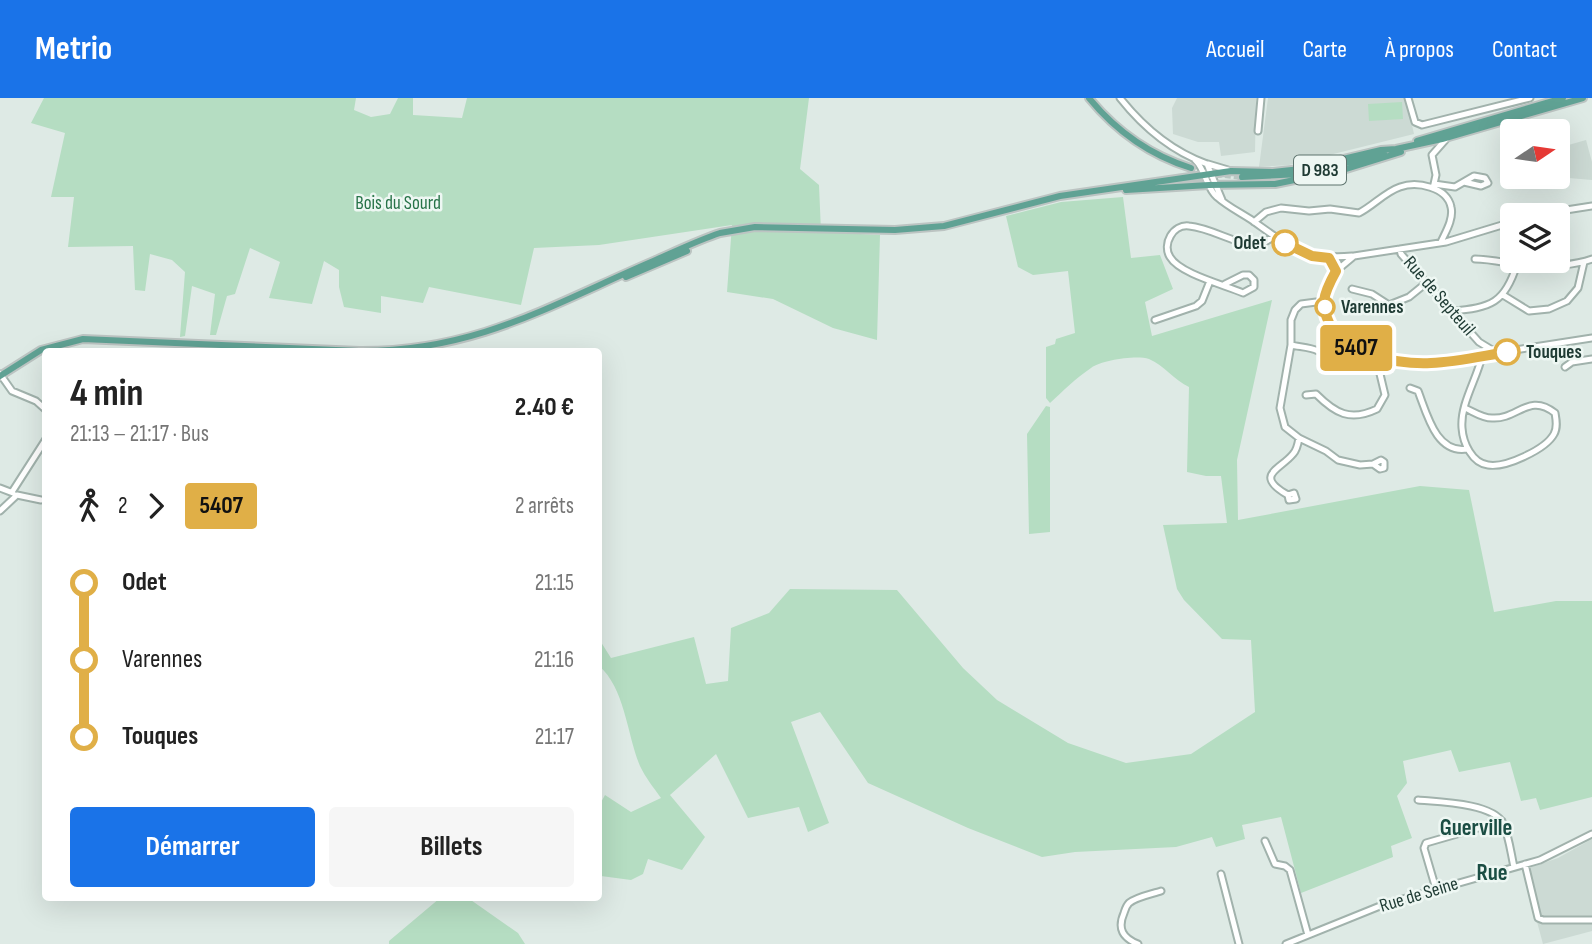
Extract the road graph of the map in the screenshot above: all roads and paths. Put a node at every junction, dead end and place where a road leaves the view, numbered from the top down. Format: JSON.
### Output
{"nodes":[{"id":1,"x":1089,"y":98,"type":"edge"},
{"id":2,"x":1120,"y":98,"type":"edge"},
{"id":3,"x":1261,"y":98,"type":"edge"},
{"id":4,"x":1408,"y":98,"type":"edge"},
{"id":5,"x":1530,"y":98,"type":"edge"},
{"id":6,"x":1563,"y":98,"type":"edge"},
{"id":7,"x":1583,"y":98,"type":"edge"},
{"id":8,"x":1258,"y":131,"type":"dead end"},
{"id":9,"x":1448,"y":137,"type":"junction"},
{"id":10,"x":1396,"y":149,"type":"junction"},
{"id":11,"x":1195,"y":160,"type":"junction"},
{"id":12,"x":1207,"y":164,"type":"junction"},
{"id":13,"x":1191,"y":168,"type":"dead end"},
{"id":14,"x":1231,"y":171,"type":"junction"},
{"id":15,"x":1209,"y":175,"type":"junction"},
{"id":16,"x":1196,"y":177,"type":"junction"},
{"id":17,"x":1242,"y":177,"type":"tunnel mouth"},
{"id":18,"x":1464,"y":182,"type":"dead end"},
{"id":19,"x":1213,"y":185,"type":"junction"},
{"id":20,"x":1434,"y":186,"type":"junction"},
{"id":21,"x":1107,"y":190,"type":"junction"},
{"id":22,"x":1592,"y":206,"type":"edge"},
{"id":23,"x":1570,"y":209,"type":"edge"},
{"id":24,"x":1254,"y":222,"type":"junction"},
{"id":25,"x":1500,"y":225,"type":"edge"},
{"id":26,"x":1275,"y":236,"type":"junction"},
{"id":27,"x":1449,"y":237,"type":"junction"},
{"id":28,"x":1400,"y":249,"type":"junction"},
{"id":29,"x":1354,"y":256,"type":"junction"},
{"id":30,"x":1329,"y":258,"type":"junction"},
{"id":31,"x":1475,"y":259,"type":"dead end"},
{"id":32,"x":1592,"y":259,"type":"edge"},
{"id":33,"x":1500,"y":262,"type":"edge"},
{"id":34,"x":1584,"y":262,"type":"junction"},
{"id":35,"x":1570,"y":263,"type":"edge"},
{"id":36,"x":1336,"y":271,"type":"junction"},
{"id":37,"x":1514,"y":273,"type":"edge"},
{"id":38,"x":1210,"y":281,"type":"junction"},
{"id":39,"x":1225,"y":284,"type":"junction"},
{"id":40,"x":1425,"y":284,"type":"junction"},
{"id":41,"x":1352,"y":289,"type":"dead end"},
{"id":42,"x":1503,"y":295,"type":"junction"},
{"id":43,"x":1324,"y":301,"type":"junction"},
{"id":44,"x":1451,"y":310,"type":"junction"},
{"id":45,"x":1155,"y":320,"type":"dead end"},
{"id":46,"x":1592,"y":338,"type":"edge"},
{"id":47,"x":1479,"y":342,"type":"junction"},
{"id":48,"x":1291,"y":345,"type":"junction"},
{"id":49,"x":49,"y":348,"type":"edge"},
{"id":50,"x":301,"y":348,"type":"edge"},
{"id":51,"x":411,"y":348,"type":"edge"},
{"id":52,"x":42,"y":350,"type":"edge"},
{"id":53,"x":1363,"y":352,"type":"junction"},
{"id":54,"x":1497,"y":353,"type":"junction"},
{"id":55,"x":1481,"y":356,"type":"junction"},
{"id":56,"x":1384,"y":358,"type":"junction"},
{"id":57,"x":1592,"y":359,"type":"edge"},
{"id":58,"x":1565,"y":367,"type":"dead end"},
{"id":59,"x":0,"y":375,"type":"edge"},
{"id":60,"x":1409,"y":388,"type":"dead end"},
{"id":61,"x":1306,"y":395,"type":"dead end"},
{"id":62,"x":42,"y":406,"type":"edge"},
{"id":63,"x":1465,"y":408,"type":"junction"},
{"id":64,"x":1299,"y":438,"type":"junction"},
{"id":65,"x":42,"y":446,"type":"edge"},
{"id":66,"x":1468,"y":449,"type":"junction"},
{"id":67,"x":1373,"y":464,"type":"dead end"},
{"id":68,"x":0,"y":488,"type":"edge"},
{"id":69,"x":14,"y":494,"type":"junction"},
{"id":70,"x":1288,"y":495,"type":"dead end"},
{"id":71,"x":41,"y":500,"type":"dead end"},
{"id":72,"x":0,"y":511,"type":"edge"},
{"id":73,"x":1418,"y":800,"type":"dead end"},
{"id":74,"x":1502,"y":821,"type":"junction"},
{"id":75,"x":1592,"y":834,"type":"edge"},
{"id":76,"x":1265,"y":841,"type":"dead end"},
{"id":77,"x":1525,"y":864,"type":"junction"},
{"id":78,"x":1514,"y":867,"type":"junction"},
{"id":79,"x":1221,"y":874,"type":"dead end"},
{"id":80,"x":1436,"y":890,"type":"junction"},
{"id":81,"x":1161,"y":891,"type":"dead end"},
{"id":82,"x":1592,"y":920,"type":"edge"},
{"id":83,"x":1308,"y":935,"type":"junction"},
{"id":84,"x":1138,"y":944,"type":"edge"},
{"id":85,"x":1239,"y":944,"type":"edge"},
{"id":86,"x":1286,"y":944,"type":"edge"}],
"edges":[{"from":1,"to":13,"type":"main road"},
{"from":2,"to":11,"type":"street"},
{"from":3,"to":8,"type":"street"},
{"from":4,"to":5,"type":"street"},
{"from":6,"to":10,"type":"main road","number":"D 983"},
{"from":7,"to":9,"type":"main road"},
{"from":9,"to":10,"type":"main road"},
{"from":9,"to":19,"type":"main road"},
{"from":9,"to":20,"type":"street"},
{"from":10,"to":14,"type":"main road"},
{"from":10,"to":17,"type":"main road","number":"D 983"},
{"from":11,"to":12,"type":"street"},
{"from":11,"to":15,"type":"street"},
{"from":11,"to":16,"type":"street"},
{"from":12,"to":14,"type":"street"},
{"from":12,"to":15,"type":"street"},
{"from":14,"to":15,"type":"main road"},
{"from":15,"to":16,"type":"main road"},
{"from":15,"to":19,"type":"street"},
{"from":16,"to":21,"type":"main road"},
{"from":18,"to":20,"type":"street"},
{"from":19,"to":21,"type":"main road"},
{"from":19,"to":24,"type":"street"},
{"from":20,"to":24,"type":"street"},
{"from":20,"to":27,"type":"street"},
{"from":21,"to":51,"type":"main road"},
{"from":22,"to":23,"type":"street"},
{"from":24,"to":26,"type":"street"},
{"from":25,"to":27,"type":"street"},
{"from":26,"to":30,"type":"street"},
{"from":26,"to":38,"type":"street"},
{"from":27,"to":28,"type":"street"},
{"from":28,"to":29,"type":"street"},
{"from":28,"to":40,"type":"street","name":"Rue de Septeuil"},
{"from":29,"to":30,"type":"street"},
{"from":29,"to":36,"type":"street"},
{"from":30,"to":36,"type":"street"},
{"from":31,"to":33,"type":"street"},
{"from":32,"to":34,"type":"street"},
{"from":34,"to":35,"type":"street"},
{"from":34,"to":42,"type":"street"},
{"from":36,"to":43,"type":"street"},
{"from":37,"to":42,"type":"street"},
{"from":38,"to":39,"type":"street"},
{"from":38,"to":45,"type":"street"},
{"from":39,"to":39,"type":"street"},
{"from":40,"to":41,"type":"street"},
{"from":40,"to":44,"type":"street","name":"Rue de Septeuil"},
{"from":42,"to":44,"type":"street"},
{"from":43,"to":48,"type":"street"},
{"from":43,"to":53,"type":"street"},
{"from":44,"to":47,"type":"street","name":"Rue de Septeuil"},
{"from":46,"to":54,"type":"street"},
{"from":47,"to":54,"type":"street","name":"Rue de Septeuil"},
{"from":47,"to":55,"type":"street","name":"Rue de Septeuil"},
{"from":48,"to":53,"type":"street"},
{"from":48,"to":64,"type":"street"},
{"from":49,"to":50,"type":"main road"},
{"from":52,"to":59,"type":"main road"},
{"from":53,"to":56,"type":"street"},
{"from":54,"to":55,"type":"street"},
{"from":55,"to":56,"type":"street"},
{"from":55,"to":63,"type":"street","name":"Rue de Septeuil"},
{"from":56,"to":61,"type":"street"},
{"from":57,"to":58,"type":"street"},
{"from":59,"to":62,"type":"street"},
{"from":60,"to":66,"type":"street"},
{"from":63,"to":66,"type":"street"},
{"from":63,"to":66,"type":"street"},
{"from":64,"to":67,"type":"street"},
{"from":64,"to":70,"type":"street"},
{"from":65,"to":69,"type":"street"},
{"from":68,"to":69,"type":"street"},
{"from":69,"to":71,"type":"street"},
{"from":69,"to":72,"type":"street"},
{"from":73,"to":74,"type":"street"},
{"from":74,"to":78,"type":"street"},
{"from":74,"to":80,"type":"street"},
{"from":75,"to":77,"type":"street","name":"Rue de Seine"},
{"from":76,"to":83,"type":"street"},
{"from":77,"to":78,"type":"street","name":"Rue de Seine"},
{"from":77,"to":82,"type":"street"},
{"from":78,"to":80,"type":"street","name":"Rue de Seine"},
{"from":79,"to":85,"type":"street"},
{"from":80,"to":83,"type":"street","name":"Rue de Seine"},
{"from":81,"to":84,"type":"street"},
{"from":83,"to":86,"type":"street","name":"Rue de Seine"}]}
